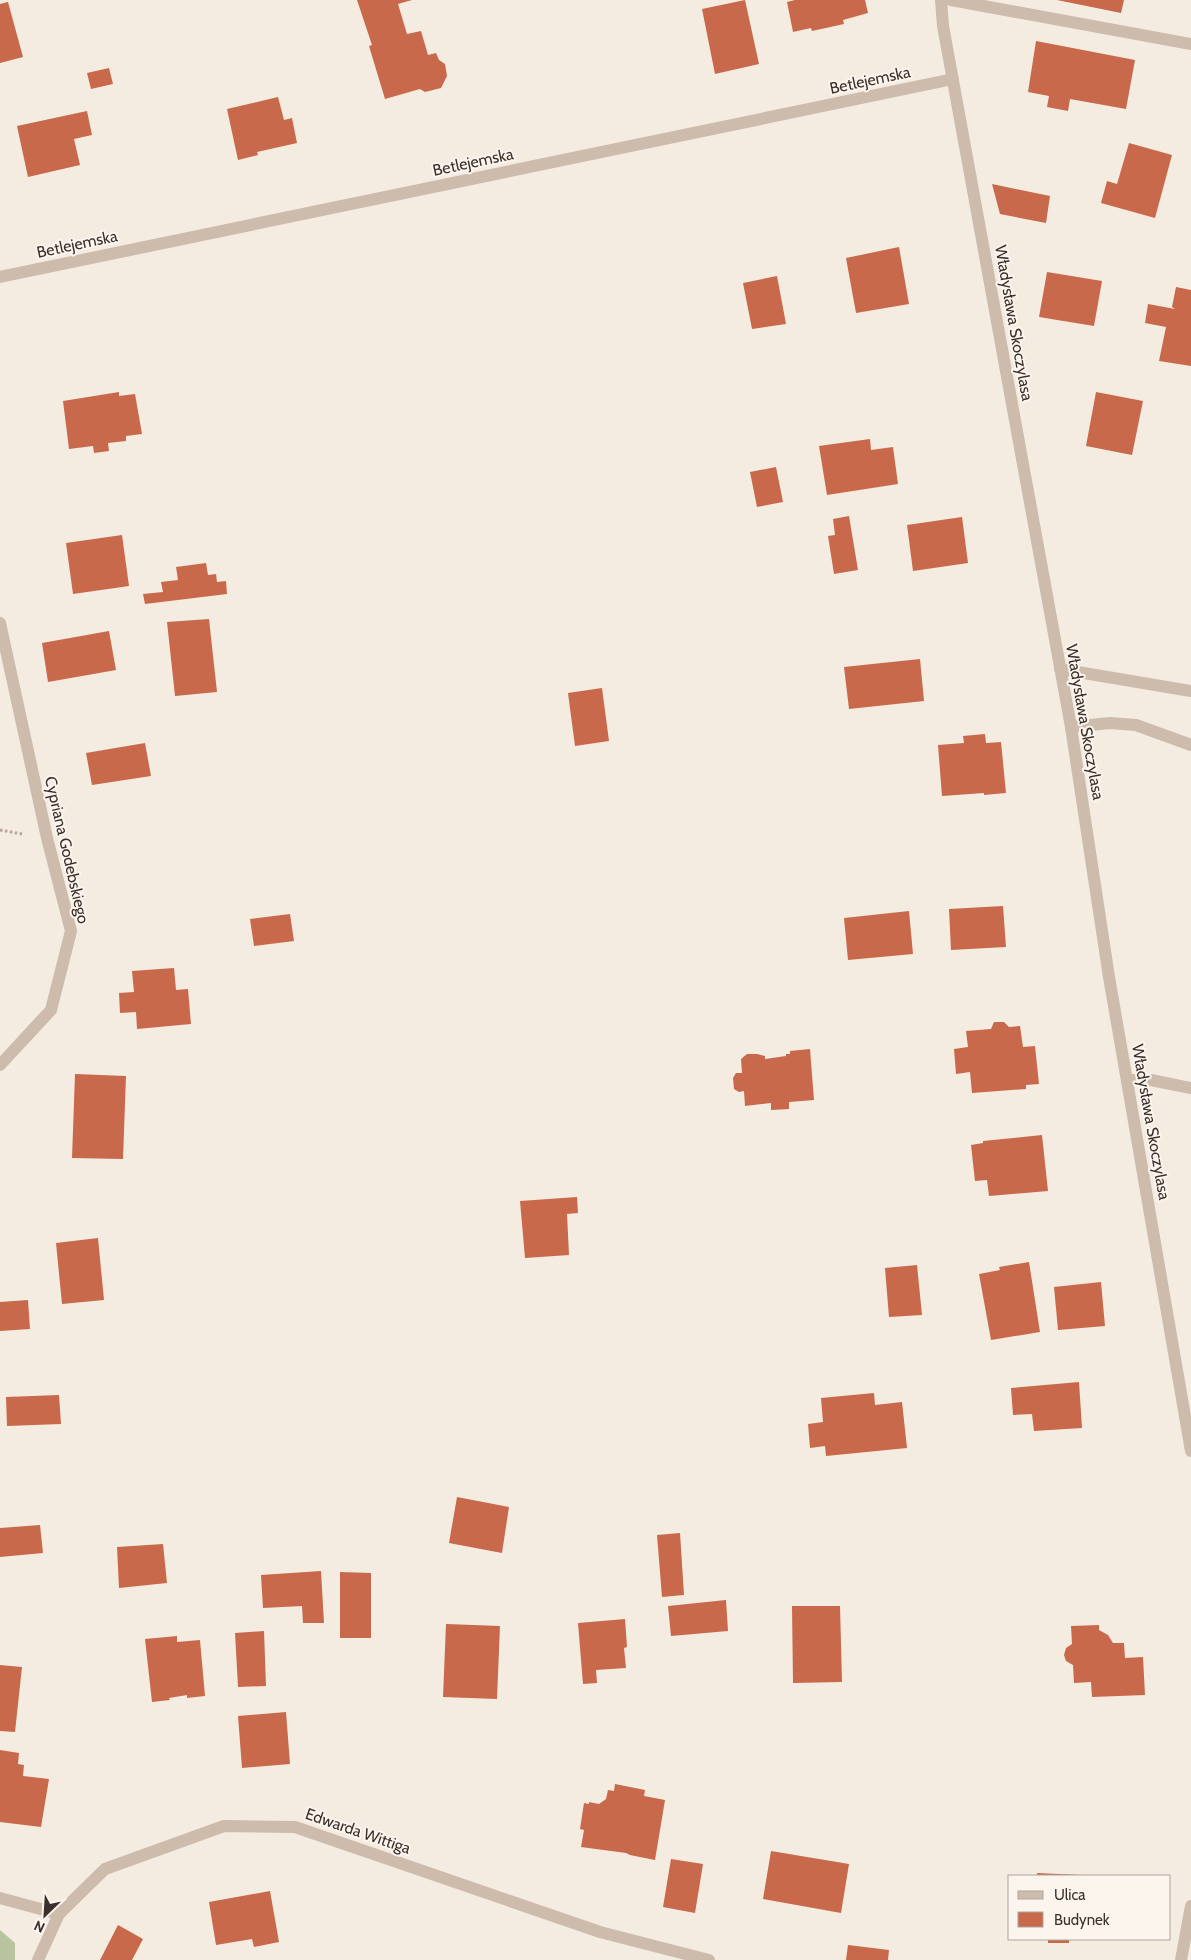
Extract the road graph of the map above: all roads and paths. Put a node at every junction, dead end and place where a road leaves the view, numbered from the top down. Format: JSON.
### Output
{"nodes":[{"id":1,"x":941,"y":0,"type":"edge"},
{"id":2,"x":951,"y":0,"type":"edge"},
{"id":3,"x":1191,"y":44,"type":"edge"},
{"id":4,"x":953,"y":79,"type":"junction"},
{"id":5,"x":0,"y":276,"type":"edge"},
{"id":6,"x":0,"y":623,"type":"edge"},
{"id":7,"x":1060,"y":669,"type":"junction"},
{"id":8,"x":1191,"y":691,"type":"edge"},
{"id":9,"x":1071,"y":727,"type":"junction"},
{"id":10,"x":1191,"y":745,"type":"edge"},
{"id":11,"x":0,"y":1065,"type":"edge"},
{"id":12,"x":1127,"y":1080,"type":"junction"},
{"id":13,"x":1191,"y":1088,"type":"edge"},
{"id":14,"x":1191,"y":1451,"type":"edge"},
{"id":15,"x":0,"y":1898,"type":"edge"},
{"id":16,"x":1191,"y":1906,"type":"edge"},
{"id":17,"x":59,"y":1914,"type":"junction"},
{"id":18,"x":38,"y":1960,"type":"edge"},
{"id":19,"x":709,"y":1960,"type":"edge"},
{"id":20,"x":1181,"y":1960,"type":"edge"}],
"edges":[{"from":1,"to":4,"type":"street","name":"Władysława Skoczylasa"},
{"from":2,"to":3,"type":"street"},
{"from":4,"to":5,"type":"street","name":"Betlejemska"},
{"from":4,"to":7,"type":"street","name":"Władysława Skoczylasa"},
{"from":6,"to":11,"type":"street","name":"Cypriana Godebskiego"},
{"from":7,"to":8,"type":"street"},
{"from":7,"to":9,"type":"street","name":"Władysława Skoczylasa"},
{"from":9,"to":10,"type":"street"},
{"from":9,"to":12,"type":"street","name":"Władysława Skoczylasa"},
{"from":12,"to":13,"type":"street"},
{"from":12,"to":14,"type":"street","name":"Władysława Skoczylasa"},
{"from":15,"to":17,"type":"street"},
{"from":16,"to":20,"type":"street"},
{"from":17,"to":18,"type":"street","name":"Edwarda Wittiga"},
{"from":17,"to":19,"type":"street","name":"Edwarda Wittiga"}]}
